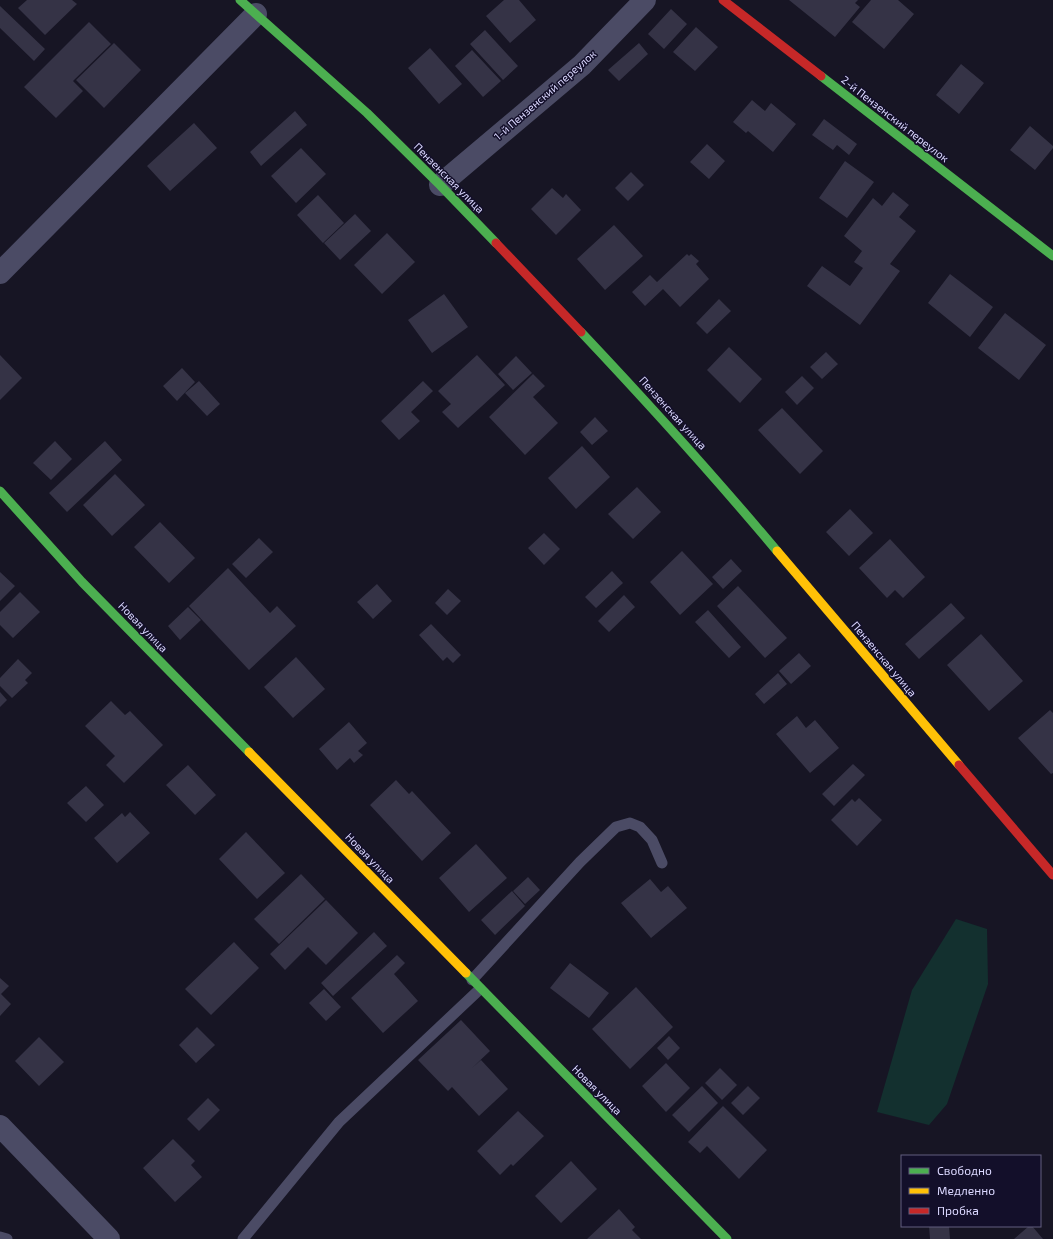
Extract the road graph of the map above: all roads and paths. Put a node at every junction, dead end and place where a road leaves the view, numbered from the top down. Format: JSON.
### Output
{"nodes":[{"id":1,"x":645,"y":0,"type":"edge"},
{"id":2,"x":723,"y":0,"type":"edge"},
{"id":3,"x":248,"y":7,"type":"edge"},
{"id":4,"x":440,"y":185,"type":"junction"},
{"id":5,"x":1053,"y":256,"type":"edge"},
{"id":6,"x":0,"y":273,"type":"edge"},
{"id":7,"x":0,"y":491,"type":"edge"},
{"id":8,"x":662,"y":863,"type":"dead end"},
{"id":9,"x":1053,"y":875,"type":"edge"},
{"id":10,"x":472,"y":980,"type":"junction"},
{"id":11,"x":480,"y":988,"type":"junction"},
{"id":12,"x":0,"y":1126,"type":"edge"},
{"id":13,"x":0,"y":1237,"type":"edge"},
{"id":14,"x":7,"y":1239,"type":"edge"},
{"id":15,"x":109,"y":1239,"type":"edge"},
{"id":16,"x":243,"y":1239,"type":"edge"},
{"id":17,"x":727,"y":1239,"type":"edge"}],
"edges":[{"from":1,"to":4,"type":"street","name":"1-й Пензенский переулок"},
{"from":2,"to":5,"type":"street","name":"2-й Пензенский переулок"},
{"from":3,"to":4,"type":"street","name":"Пензенская улица"},
{"from":3,"to":6,"type":"street"},
{"from":4,"to":9,"type":"street","name":"Пензенская улица"},
{"from":7,"to":10,"type":"street","name":"Новая улица"},
{"from":8,"to":10,"type":"lane"},
{"from":10,"to":11,"type":"street","name":"Новая улица"},
{"from":11,"to":16,"type":"lane"},
{"from":11,"to":17,"type":"street","name":"Новая улица"},
{"from":12,"to":15,"type":"street"},
{"from":13,"to":14,"type":"lane"}]}
